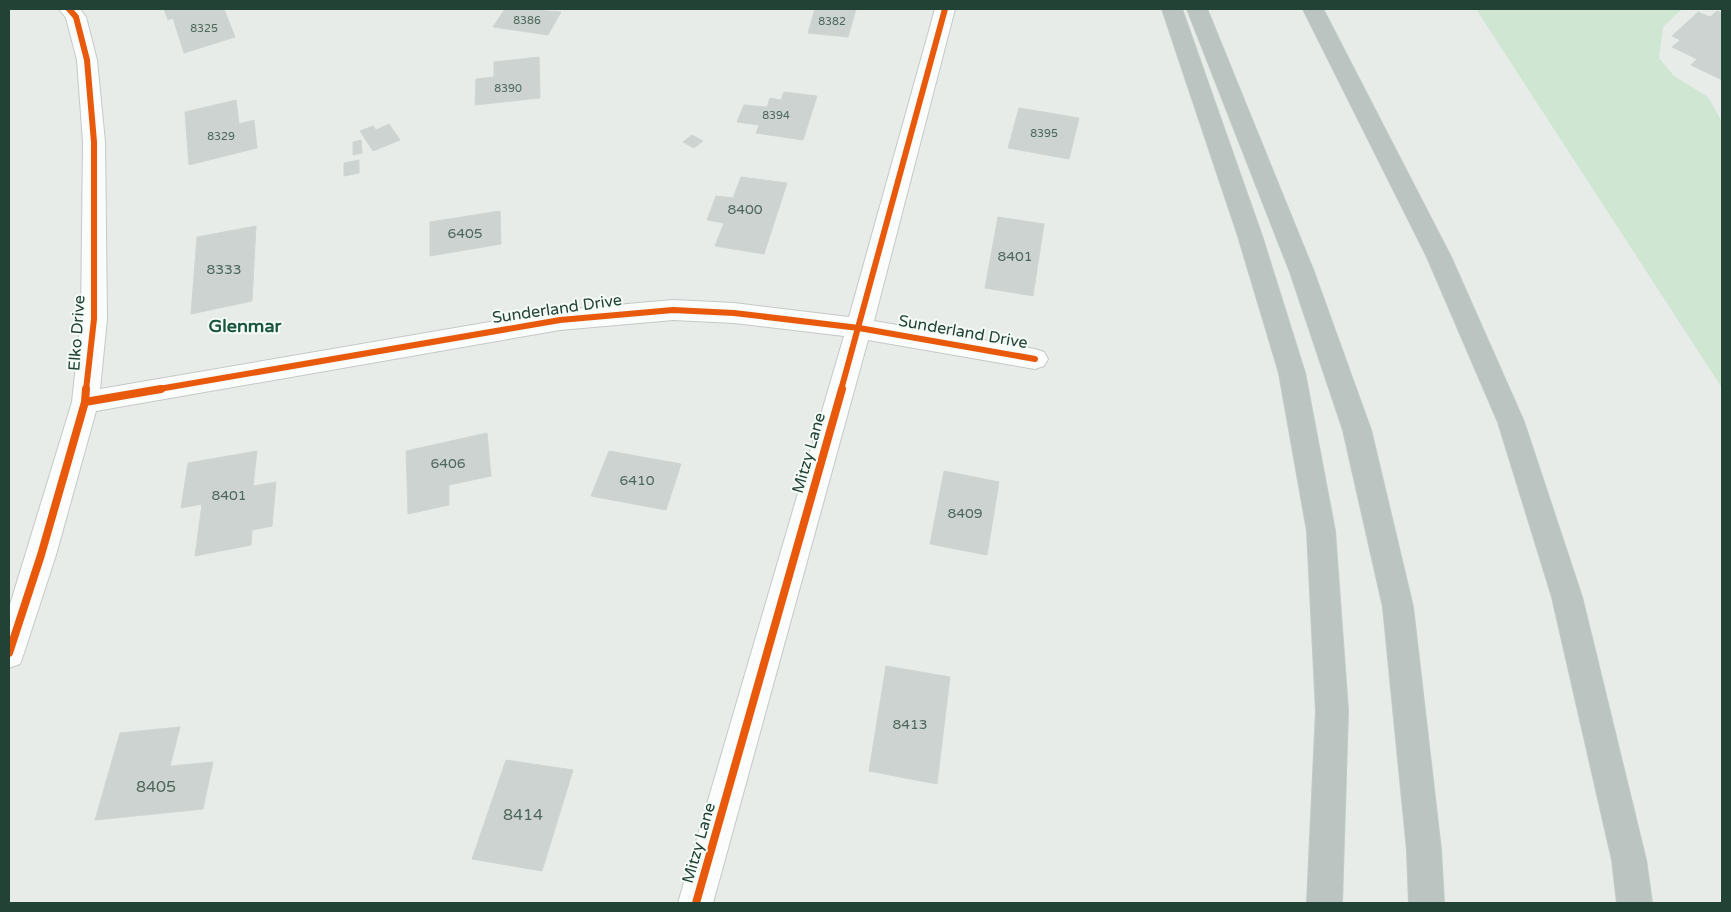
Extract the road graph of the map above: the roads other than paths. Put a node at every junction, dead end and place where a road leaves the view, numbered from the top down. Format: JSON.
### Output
{"nodes":[{"id":1,"x":69,"y":9,"type":"edge"},
{"id":2,"x":944,"y":9,"type":"edge"},
{"id":3,"x":1172,"y":9,"type":"edge"},
{"id":4,"x":1198,"y":9,"type":"edge"},
{"id":5,"x":1313,"y":9,"type":"edge"},
{"id":6,"x":859,"y":328,"type":"junction"},
{"id":7,"x":1035,"y":359,"type":"dead end"},
{"id":8,"x":84,"y":402,"type":"junction"},
{"id":9,"x":9,"y":652,"type":"edge"},
{"id":10,"x":696,"y":903,"type":"edge"},
{"id":11,"x":1324,"y":903,"type":"edge"},
{"id":12,"x":1427,"y":903,"type":"edge"},
{"id":13,"x":1635,"y":903,"type":"edge"}],
"edges":[{"from":1,"to":8,"type":"street","name":"Elko Drive"},
{"from":2,"to":6,"type":"street","name":"Mitzy Lane"},
{"from":3,"to":11,"type":"highway"},
{"from":4,"to":12,"type":"highway"},
{"from":5,"to":13,"type":"highway"},
{"from":6,"to":7,"type":"street","name":"Sunderland Drive"},
{"from":6,"to":8,"type":"street","name":"Sunderland Drive"},
{"from":6,"to":10,"type":"street","name":"Mitzy Lane"},
{"from":8,"to":9,"type":"street","name":"Elko Drive"}]}
